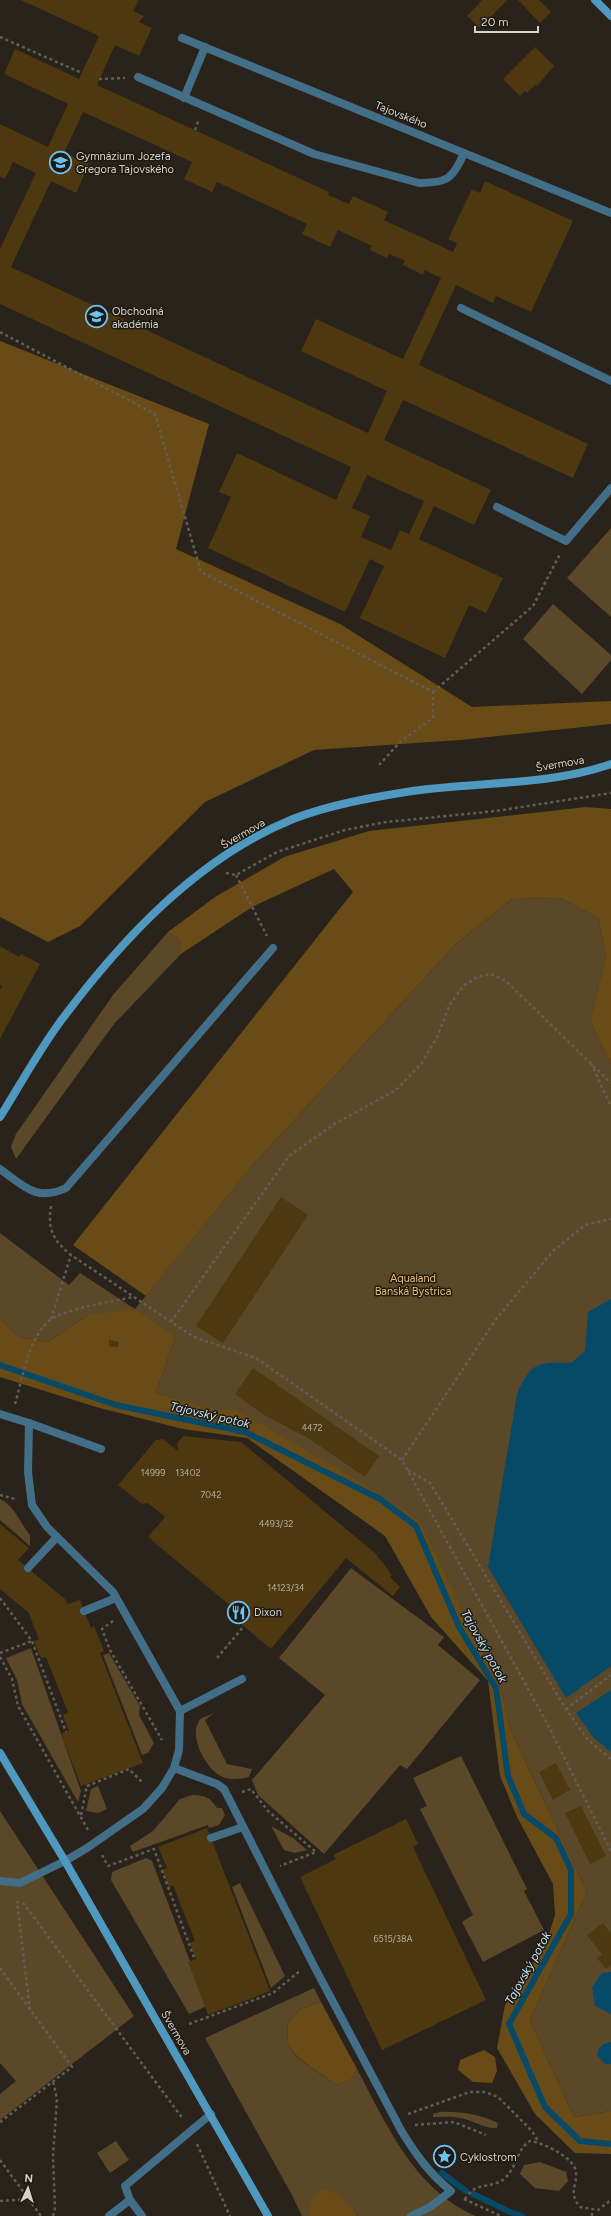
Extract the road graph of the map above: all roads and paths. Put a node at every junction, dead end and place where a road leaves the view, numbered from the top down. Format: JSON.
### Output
{"nodes":[{"id":1,"x":595,"y":0,"type":"edge"},
{"id":2,"x":611,"y":16,"type":"edge"},
{"id":3,"x":0,"y":37,"type":"edge"},
{"id":4,"x":182,"y":38,"type":"dead end"},
{"id":5,"x":205,"y":47,"type":"junction"},
{"id":6,"x":82,"y":73,"type":"dead end"},
{"id":7,"x":138,"y":77,"type":"joint"},
{"id":8,"x":99,"y":79,"type":"dead end"},
{"id":9,"x":184,"y":98,"type":"junction"},
{"id":10,"x":464,"y":153,"type":"junction"},
{"id":11,"x":611,"y":213,"type":"edge"},
{"id":12,"x":461,"y":308,"type":"dead end"},
{"id":13,"x":0,"y":332,"type":"edge"},
{"id":14,"x":611,"y":381,"type":"edge"},
{"id":15,"x":611,"y":488,"type":"edge"},
{"id":16,"x":497,"y":507,"type":"dead end"},
{"id":17,"x":566,"y":541,"type":"junction"},
{"id":18,"x":433,"y":692,"type":"junction"},
{"id":19,"x":611,"y":764,"type":"edge"},
{"id":20,"x":379,"y":765,"type":"dead end"},
{"id":21,"x":611,"y":794,"type":"edge"},
{"id":22,"x":208,"y":869,"type":"junction"},
{"id":23,"x":236,"y":876,"type":"junction"},
{"id":24,"x":273,"y":948,"type":"joint"},
{"id":25,"x":590,"y":1060,"type":"junction"},
{"id":26,"x":611,"y":1083,"type":"edge"},
{"id":27,"x":611,"y":1107,"type":"edge"},
{"id":28,"x":0,"y":1117,"type":"edge"},
{"id":29,"x":0,"y":1169,"type":"edge"},
{"id":30,"x":53,"y":1194,"type":"junction"},
{"id":31,"x":611,"y":1218,"type":"edge"},
{"id":32,"x":72,"y":1255,"type":"junction"},
{"id":33,"x":133,"y":1297,"type":"junction"},
{"id":34,"x":51,"y":1319,"type":"junction"},
{"id":35,"x":171,"y":1322,"type":"junction"},
{"id":36,"x":20,"y":1387,"type":"dead end"},
{"id":37,"x":0,"y":1414,"type":"edge"},
{"id":38,"x":29,"y":1424,"type":"junction"},
{"id":39,"x":101,"y":1449,"type":"dead end"},
{"id":40,"x":402,"y":1460,"type":"junction"},
{"id":41,"x":406,"y":1469,"type":"junction"},
{"id":42,"x":0,"y":1495,"type":"edge"},
{"id":43,"x":15,"y":1499,"type":"dead end"},
{"id":44,"x":57,"y":1537,"type":"junction"},
{"id":45,"x":28,"y":1568,"type":"dead end"},
{"id":46,"x":0,"y":1598,"type":"edge"},
{"id":47,"x":116,"y":1598,"type":"junction"},
{"id":48,"x":104,"y":1603,"type":"junction"},
{"id":49,"x":84,"y":1611,"type":"dead end"},
{"id":50,"x":244,"y":1626,"type":"dead end"},
{"id":51,"x":32,"y":1641,"type":"junction"},
{"id":52,"x":0,"y":1653,"type":"edge"},
{"id":53,"x":0,"y":1657,"type":"edge"},
{"id":54,"x":217,"y":1658,"type":"dead end"},
{"id":55,"x":611,"y":1675,"type":"edge"},
{"id":56,"x":242,"y":1679,"type":"dead end"},
{"id":57,"x":566,"y":1709,"type":"junction"},
{"id":58,"x":180,"y":1711,"type":"junction"},
{"id":59,"x":66,"y":1732,"type":"dead end"},
{"id":60,"x":162,"y":1740,"type":"dead end"},
{"id":61,"x":0,"y":1753,"type":"edge"},
{"id":62,"x":611,"y":1759,"type":"edge"},
{"id":63,"x":174,"y":1768,"type":"junction"},
{"id":64,"x":143,"y":1783,"type":"dead end"},
{"id":65,"x":228,"y":1797,"type":"junction"},
{"id":66,"x":243,"y":1827,"type":"junction"},
{"id":67,"x":211,"y":1838,"type":"dead end"},
{"id":68,"x":611,"y":1851,"type":"edge"},
{"id":69,"x":65,"y":1861,"type":"junction"},
{"id":70,"x":108,"y":1866,"type":"dead end"},
{"id":71,"x":266,"y":1872,"type":"junction"},
{"id":72,"x":0,"y":1881,"type":"edge"},
{"id":73,"x":195,"y":1960,"type":"dead end"},
{"id":74,"x":0,"y":1968,"type":"edge"},
{"id":75,"x":298,"y":1971,"type":"dead end"},
{"id":76,"x":30,"y":2010,"type":"junction"},
{"id":77,"x":189,"y":2024,"type":"dead end"},
{"id":78,"x":53,"y":2081,"type":"junction"},
{"id":79,"x":211,"y":2114,"type":"junction"},
{"id":80,"x":0,"y":2122,"type":"edge"},
{"id":81,"x":397,"y":2122,"type":"junction"},
{"id":82,"x":191,"y":2131,"type":"junction"},
{"id":83,"x":402,"y":2132,"type":"junction"},
{"id":84,"x":486,"y":2135,"type":"dead end"},
{"id":85,"x":538,"y":2142,"type":"junction"},
{"id":86,"x":0,"y":2160,"type":"edge"},
{"id":87,"x":451,"y":2192,"type":"junction"},
{"id":88,"x":29,"y":2199,"type":"junction"},
{"id":89,"x":465,"y":2199,"type":"junction"},
{"id":90,"x":130,"y":2200,"type":"junction"},
{"id":91,"x":611,"y":2200,"type":"edge"},
{"id":92,"x":0,"y":2201,"type":"edge"},
{"id":93,"x":592,"y":2210,"type":"junction"},
{"id":94,"x":266,"y":2213,"type":"edge"},
{"id":95,"x":41,"y":2216,"type":"edge"},
{"id":96,"x":53,"y":2216,"type":"edge"},
{"id":97,"x":109,"y":2216,"type":"edge"},
{"id":98,"x":142,"y":2216,"type":"edge"},
{"id":99,"x":230,"y":2216,"type":"edge"},
{"id":100,"x":411,"y":2216,"type":"edge"},
{"id":101,"x":501,"y":2216,"type":"edge"},
{"id":102,"x":592,"y":2216,"type":"edge"}],
"edges":[{"from":1,"to":2,"type":"street"},
{"from":3,"to":6,"type":"path"},
{"from":4,"to":5,"type":"street","name":"Tajovského"},
{"from":5,"to":9,"type":"street"},
{"from":5,"to":10,"type":"street","name":"Tajovského"},
{"from":7,"to":8,"type":"path"},
{"from":7,"to":9,"type":"street"},
{"from":9,"to":10,"type":"street"},
{"from":10,"to":11,"type":"street","name":"Tajovského"},
{"from":12,"to":14,"type":"street"},
{"from":13,"to":18,"type":"path"},
{"from":15,"to":17,"type":"street"},
{"from":16,"to":17,"type":"street"},
{"from":17,"to":18,"type":"path"},
{"from":18,"to":20,"type":"path"},
{"from":19,"to":22,"type":"street","name":"Švermova"},
{"from":21,"to":23,"type":"path"},
{"from":22,"to":23,"type":"path"},
{"from":22,"to":28,"type":"street","name":"Švermova"},
{"from":23,"to":24,"type":"path"},
{"from":24,"to":30,"type":"street"},
{"from":25,"to":26,"type":"path"},
{"from":25,"to":27,"type":"path"},
{"from":25,"to":35,"type":"path"},
{"from":29,"to":30,"type":"street"},
{"from":30,"to":32,"type":"path"},
{"from":31,"to":40,"type":"path"},
{"from":32,"to":33,"type":"path"},
{"from":32,"to":34,"type":"path"},
{"from":33,"to":34,"type":"path"},
{"from":33,"to":35,"type":"path"},
{"from":34,"to":36,"type":"path"},
{"from":35,"to":40,"type":"path"},
{"from":37,"to":38,"type":"street"},
{"from":38,"to":39,"type":"street"},
{"from":38,"to":44,"type":"street"},
{"from":40,"to":41,"type":"path"},
{"from":41,"to":57,"type":"path"},
{"from":41,"to":68,"type":"path"},
{"from":42,"to":43,"type":"path"},
{"from":44,"to":45,"type":"street"},
{"from":44,"to":47,"type":"street"},
{"from":46,"to":51,"type":"path"},
{"from":47,"to":48,"type":"street"},
{"from":47,"to":58,"type":"street"},
{"from":48,"to":49,"type":"street"},
{"from":48,"to":60,"type":"path"},
{"from":50,"to":54,"type":"path"},
{"from":51,"to":52,"type":"path"},
{"from":51,"to":59,"type":"path"},
{"from":53,"to":64,"type":"path"},
{"from":55,"to":57,"type":"path"},
{"from":56,"to":58,"type":"street"},
{"from":57,"to":62,"type":"path"},
{"from":58,"to":63,"type":"street"},
{"from":61,"to":69,"type":"street","name":"Švermova"},
{"from":63,"to":65,"type":"street"},
{"from":63,"to":69,"type":"street"},
{"from":65,"to":66,"type":"street"},
{"from":65,"to":71,"type":"path"},
{"from":66,"to":67,"type":"street"},
{"from":66,"to":71,"type":"street"},
{"from":69,"to":72,"type":"street"},
{"from":69,"to":79,"type":"street","name":"Švermova"},
{"from":70,"to":73,"type":"path"},
{"from":71,"to":81,"type":"street"},
{"from":74,"to":76,"type":"path"},
{"from":75,"to":77,"type":"path"},
{"from":76,"to":78,"type":"path"},
{"from":76,"to":82,"type":"path"},
{"from":78,"to":80,"type":"path"},
{"from":78,"to":96,"type":"path"},
{"from":79,"to":82,"type":"street"},
{"from":79,"to":94,"type":"street","name":"Švermova"},
{"from":81,"to":83,"type":"street"},
{"from":81,"to":85,"type":"path"},
{"from":82,"to":90,"type":"street"},
{"from":82,"to":99,"type":"path"},
{"from":83,"to":84,"type":"path"},
{"from":83,"to":87,"type":"street"},
{"from":85,"to":89,"type":"path"},
{"from":85,"to":93,"type":"path"},
{"from":86,"to":88,"type":"path"},
{"from":87,"to":89,"type":"path"},
{"from":87,"to":100,"type":"street"},
{"from":88,"to":92,"type":"path"},
{"from":88,"to":95,"type":"path"},
{"from":89,"to":101,"type":"path"},
{"from":90,"to":97,"type":"street"},
{"from":90,"to":98,"type":"street"},
{"from":91,"to":93,"type":"path"},
{"from":93,"to":102,"type":"path"}]}
